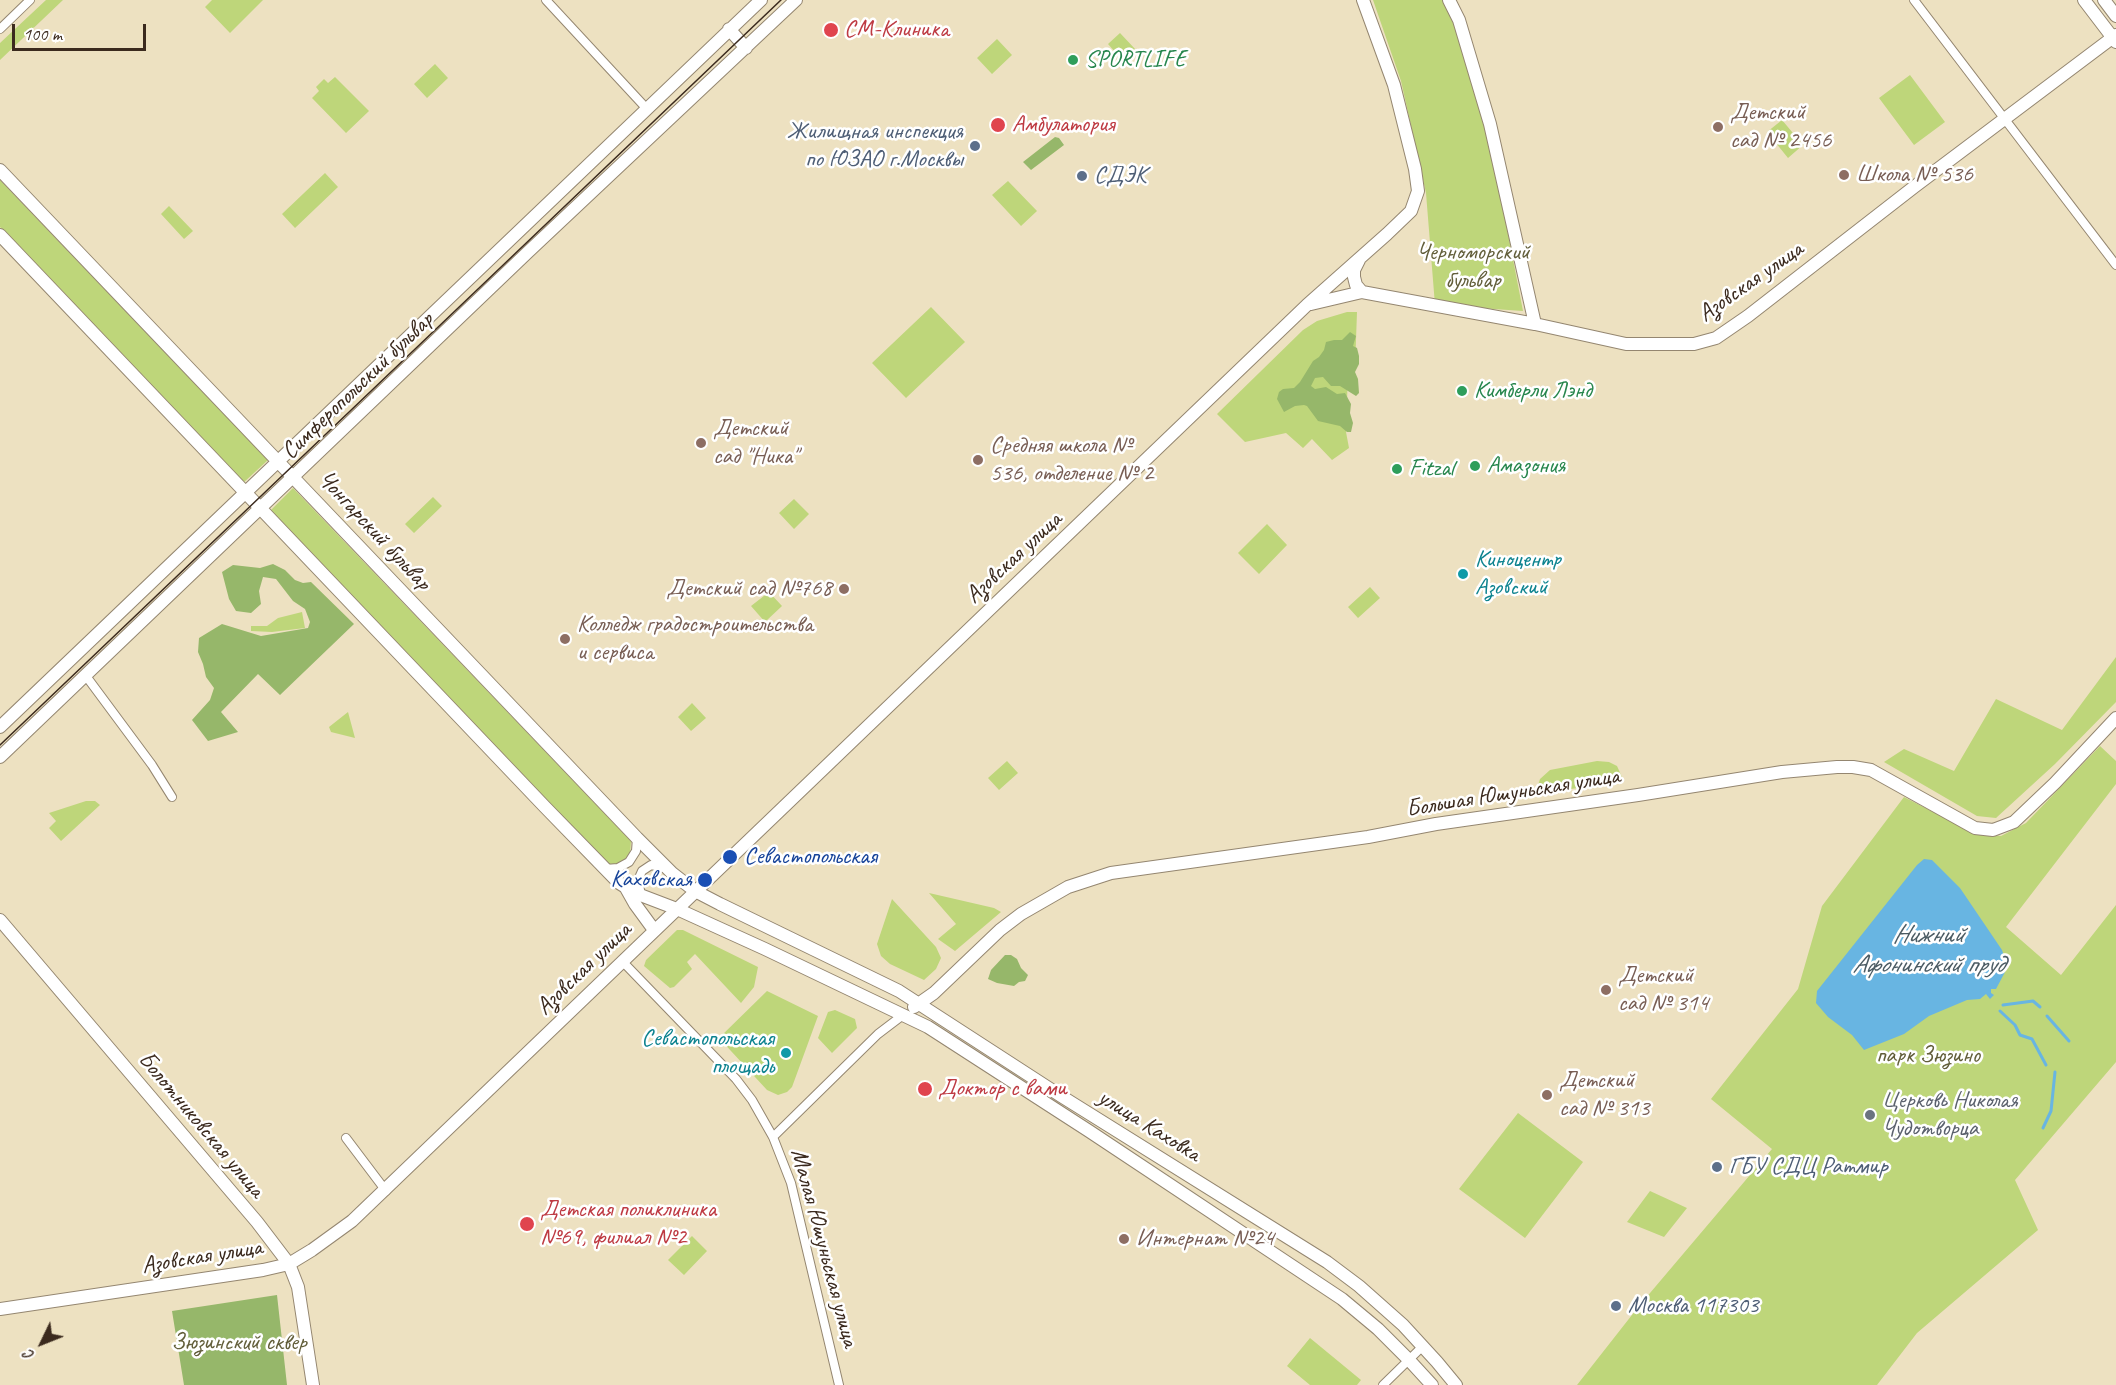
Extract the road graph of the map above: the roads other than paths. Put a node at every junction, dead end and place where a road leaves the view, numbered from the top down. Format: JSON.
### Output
{"nodes":[{"id":1,"x":30,"y":0,"type":"edge"},
{"id":2,"x":546,"y":0,"type":"edge"},
{"id":3,"x":761,"y":0,"type":"edge"},
{"id":4,"x":796,"y":0,"type":"edge"},
{"id":5,"x":1363,"y":0,"type":"edge"},
{"id":6,"x":1449,"y":0,"type":"edge"},
{"id":7,"x":1914,"y":0,"type":"edge"},
{"id":8,"x":2084,"y":0,"type":"edge"},
{"id":9,"x":2104,"y":0,"type":"edge"},
{"id":10,"x":2116,"y":16,"type":"edge"},
{"id":11,"x":0,"y":29,"type":"edge"},
{"id":12,"x":729,"y":29,"type":"junction"},
{"id":13,"x":2115,"y":39,"type":"edge"},
{"id":14,"x":746,"y":48,"type":"junction"},
{"id":15,"x":647,"y":109,"type":"junction"},
{"id":16,"x":2005,"y":118,"type":"junction"},
{"id":17,"x":0,"y":170,"type":"edge"},
{"id":18,"x":0,"y":235,"type":"edge"},
{"id":19,"x":1359,"y":259,"type":"junction"},
{"id":20,"x":2116,"y":265,"type":"edge"},
{"id":21,"x":1362,"y":292,"type":"junction"},
{"id":22,"x":1306,"y":305,"type":"junction"},
{"id":23,"x":1535,"y":324,"type":"junction"},
{"id":24,"x":279,"y":461,"type":"junction"},
{"id":25,"x":294,"y":477,"type":"junction"},
{"id":26,"x":245,"y":493,"type":"junction"},
{"id":27,"x":260,"y":509,"type":"junction"},
{"id":28,"x":86,"y":676,"type":"junction"},
{"id":29,"x":2116,"y":718,"type":"edge"},
{"id":30,"x":0,"y":727,"type":"edge"},
{"id":31,"x":0,"y":757,"type":"edge"},
{"id":32,"x":172,"y":797,"type":"dead end"},
{"id":33,"x":637,"y":838,"type":"junction"},
{"id":34,"x":667,"y":868,"type":"junction"},
{"id":35,"x":605,"y":869,"type":"junction"},
{"id":36,"x":626,"y":887,"type":"junction"},
{"id":37,"x":695,"y":891,"type":"junction"},
{"id":38,"x":641,"y":895,"type":"junction"},
{"id":39,"x":677,"y":909,"type":"junction"},
{"id":40,"x":0,"y":920,"type":"edge"},
{"id":41,"x":654,"y":930,"type":"junction"},
{"id":42,"x":623,"y":962,"type":"junction"},
{"id":43,"x":919,"y":1003,"type":"junction"},
{"id":44,"x":903,"y":1015,"type":"junction"},
{"id":45,"x":773,"y":1137,"type":"junction"},
{"id":46,"x":346,"y":1138,"type":"dead end"},
{"id":47,"x":386,"y":1191,"type":"junction"},
{"id":48,"x":289,"y":1264,"type":"junction"},
{"id":49,"x":0,"y":1309,"type":"edge"},
{"id":50,"x":1423,"y":1346,"type":"junction"},
{"id":51,"x":1409,"y":1360,"type":"junction"},
{"id":52,"x":313,"y":1385,"type":"edge"},
{"id":53,"x":839,"y":1385,"type":"edge"},
{"id":54,"x":1383,"y":1385,"type":"edge"},
{"id":55,"x":1432,"y":1385,"type":"edge"},
{"id":56,"x":1456,"y":1385,"type":"edge"}],
"edges":[{"from":1,"to":11,"type":"street"},
{"from":2,"to":15,"type":"street"},
{"from":3,"to":12,"type":"main road","name":"Симферопольский бульвар"},
{"from":4,"to":14,"type":"main road","name":"Симферопольский бульвар"},
{"from":5,"to":19,"type":"main road"},
{"from":6,"to":23,"type":"main road"},
{"from":7,"to":16,"type":"street"},
{"from":8,"to":13,"type":"main road"},
{"from":9,"to":10,"type":"main road"},
{"from":12,"to":14,"type":"main road"},
{"from":12,"to":15,"type":"main road","name":"Симферопольский бульвар"},
{"from":13,"to":16,"type":"main road","name":"Азовская улица"},
{"from":14,"to":25,"type":"main road","name":"Симферопольский бульвар"},
{"from":15,"to":24,"type":"main road","name":"Симферопольский бульвар"},
{"from":16,"to":20,"type":"street"},
{"from":16,"to":23,"type":"main road","name":"Азовская улица"},
{"from":17,"to":24,"type":"main road","name":"Чонгарский бульвар"},
{"from":18,"to":26,"type":"main road"},
{"from":19,"to":21,"type":"main road"},
{"from":19,"to":22,"type":"main road"},
{"from":21,"to":22,"type":"main road","name":"Азовская улица"},
{"from":21,"to":23,"type":"main road","name":"Азовская улица"},
{"from":22,"to":37,"type":"main road","name":"Азовская улица"},
{"from":24,"to":25,"type":"main road","name":"Чонгарский бульвар"},
{"from":24,"to":26,"type":"main road","name":"Симферопольский бульвар"},
{"from":25,"to":27,"type":"main road","name":"Симферопольский бульвар"},
{"from":25,"to":33,"type":"main road","name":"Чонгарский бульвар"},
{"from":26,"to":27,"type":"main road"},
{"from":26,"to":30,"type":"main road","name":"Симферопольский бульвар"},
{"from":27,"to":28,"type":"main road","name":"Симферопольский бульвар"},
{"from":27,"to":35,"type":"main road"},
{"from":28,"to":31,"type":"main road","name":"Симферопольский бульвар"},
{"from":28,"to":32,"type":"street"},
{"from":29,"to":43,"type":"main road","name":"Большая Юшуньская улица"},
{"from":33,"to":34,"type":"main road","name":"Чонгарский бульвар"},
{"from":33,"to":35,"type":"street"},
{"from":34,"to":37,"type":"main road","name":"Чонгарский бульвар"},
{"from":34,"to":38,"type":"street"},
{"from":35,"to":36,"type":"main road"},
{"from":36,"to":38,"type":"main road"},
{"from":36,"to":41,"type":"main road"},
{"from":37,"to":39,"type":"main road","name":"Азовская улица"},
{"from":37,"to":43,"type":"main road","name":"улица Каховка"},
{"from":38,"to":39,"type":"main road"},
{"from":39,"to":41,"type":"main road","name":"Азовская улица"},
{"from":39,"to":44,"type":"main road","name":"улица Каховка"},
{"from":40,"to":48,"type":"main road","name":"Болотниковская улица"},
{"from":41,"to":42,"type":"main road","name":"Азовская улица"},
{"from":42,"to":45,"type":"street","name":"Малая Юшуньская улица"},
{"from":42,"to":47,"type":"main road","name":"Азовская улица"},
{"from":43,"to":44,"type":"main road","name":"Большая Юшуньская улица"},
{"from":43,"to":50,"type":"main road","name":"улица Каховка"},
{"from":44,"to":45,"type":"street"},
{"from":44,"to":51,"type":"main road","name":"улица Каховка"},
{"from":45,"to":53,"type":"street","name":"Малая Юшуньская улица"},
{"from":46,"to":47,"type":"street"},
{"from":47,"to":48,"type":"main road","name":"Азовская улица"},
{"from":48,"to":49,"type":"main road","name":"Азовская улица"},
{"from":48,"to":52,"type":"main road","name":"Болотниковская улица"},
{"from":50,"to":51,"type":"street"},
{"from":50,"to":56,"type":"main road","name":"улица Каховка"},
{"from":51,"to":54,"type":"street"},
{"from":51,"to":55,"type":"main road","name":"улица Каховка"}]}
